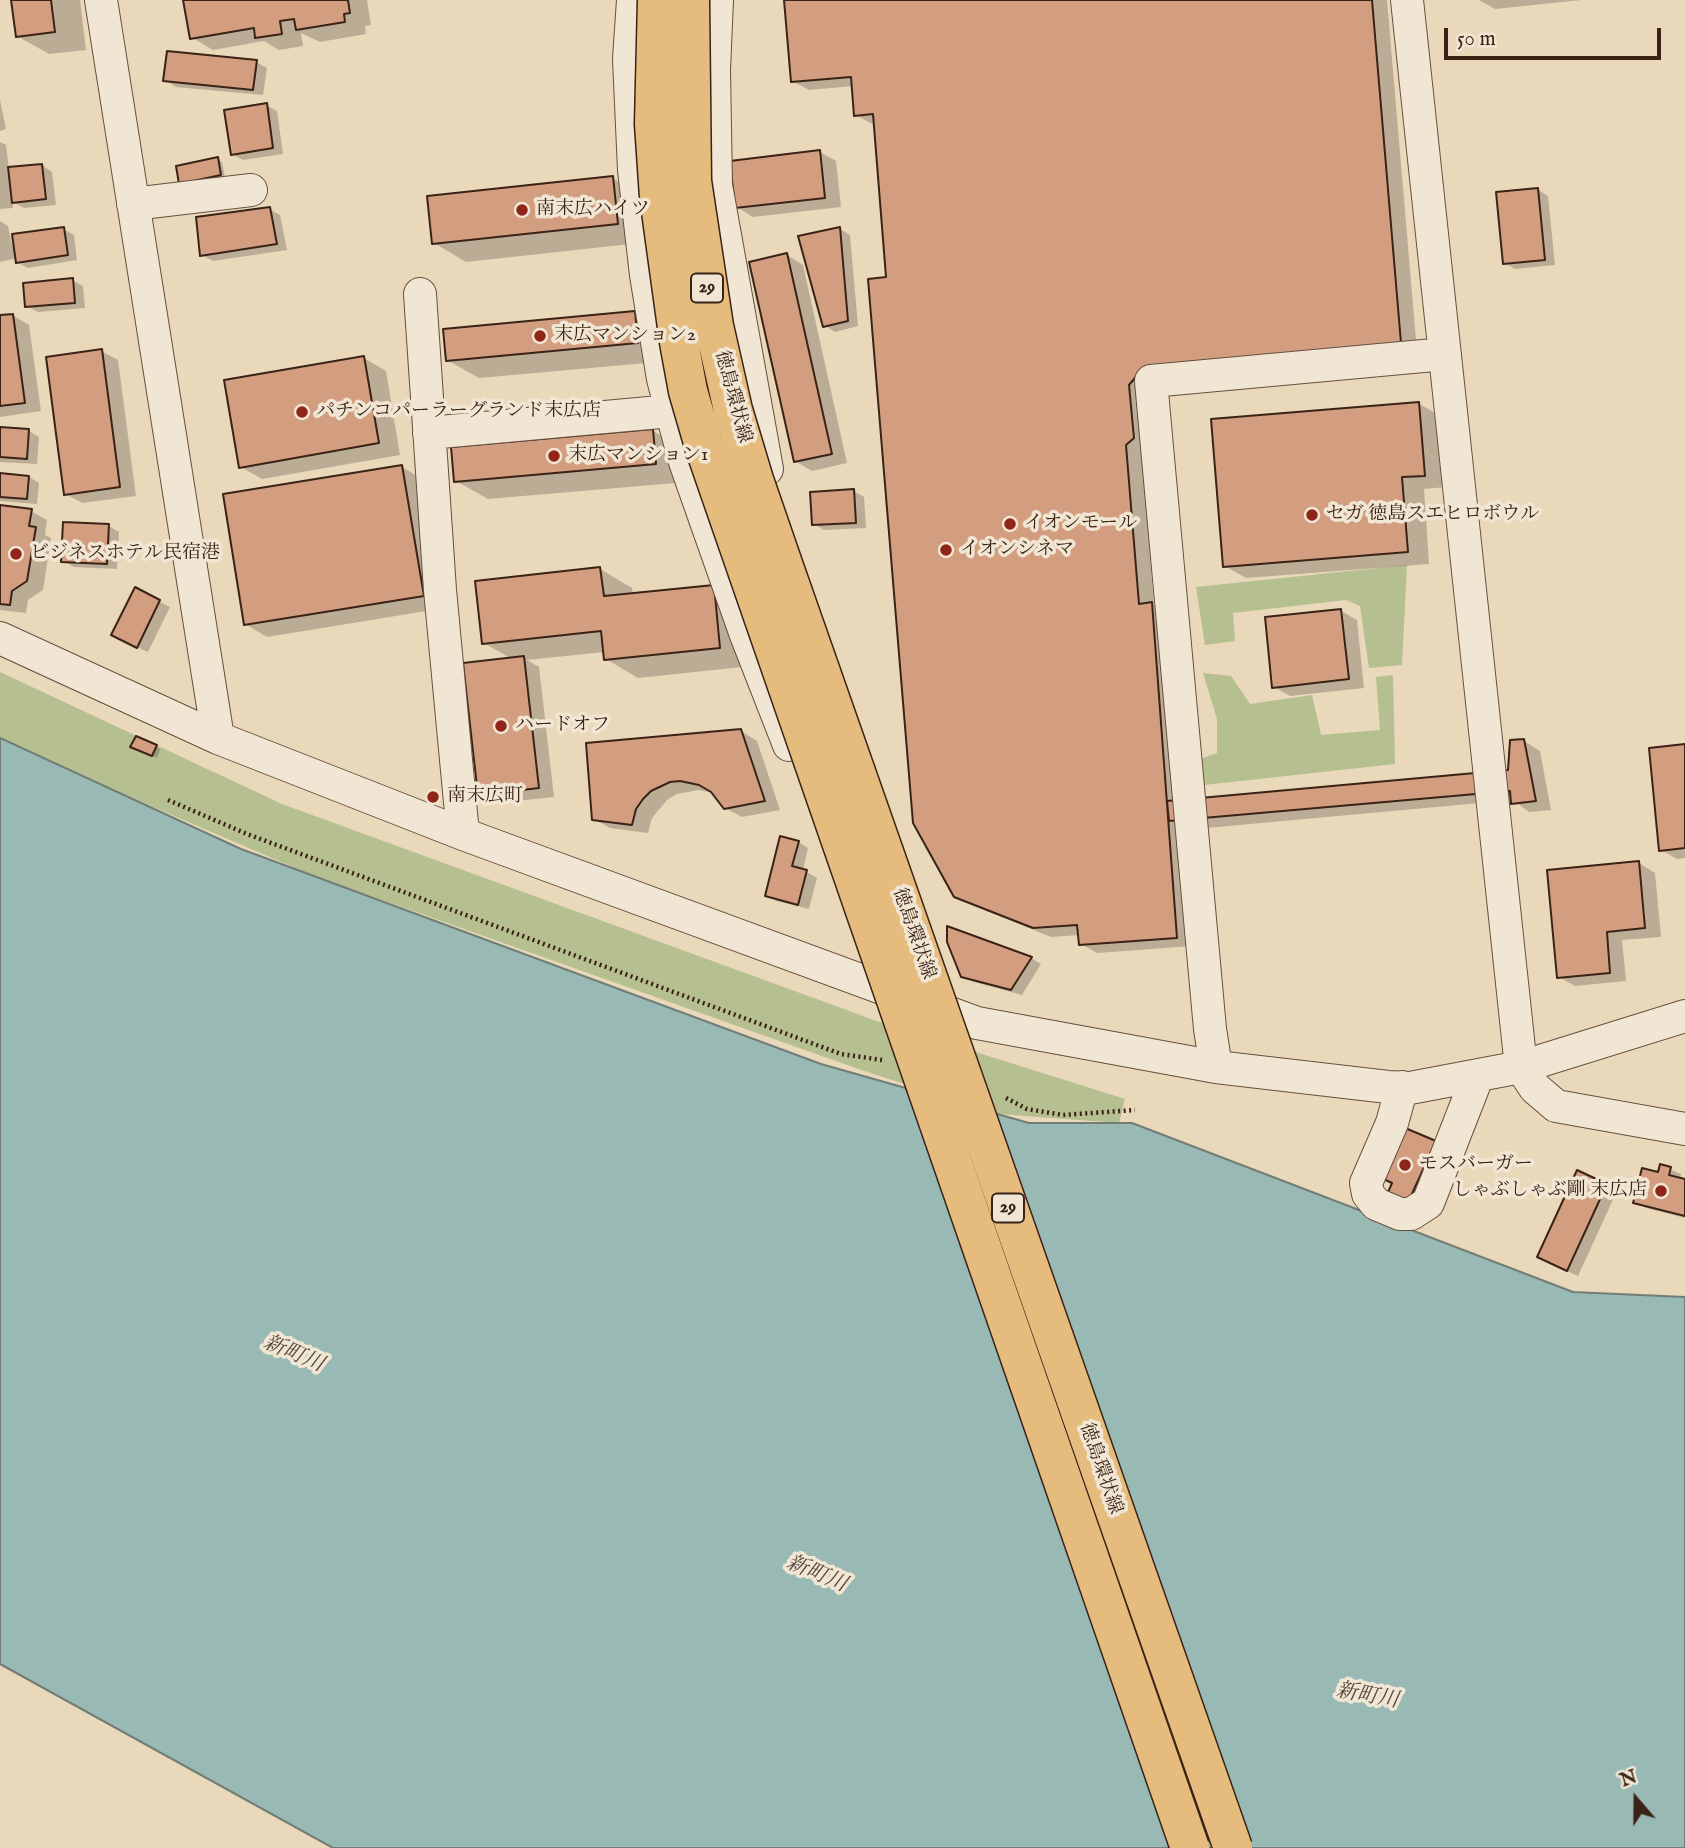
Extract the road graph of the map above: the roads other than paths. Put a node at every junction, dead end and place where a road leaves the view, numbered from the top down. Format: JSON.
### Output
{"nodes":[{"id":1,"x":101,"y":0,"type":"edge"},
{"id":2,"x":633,"y":0,"type":"edge"},
{"id":3,"x":657,"y":0,"type":"edge"},
{"id":4,"x":690,"y":0,"type":"edge"},
{"id":5,"x":717,"y":0,"type":"edge"},
{"id":6,"x":1407,"y":0,"type":"edge"},
{"id":7,"x":629,"y":59,"type":"junction"},
{"id":8,"x":714,"y":70,"type":"junction"},
{"id":9,"x":251,"y":190,"type":"dead end"},
{"id":10,"x":133,"y":204,"type":"junction"},
{"id":11,"x":731,"y":270,"type":"junction"},
{"id":12,"x":646,"y":275,"type":"junction"},
{"id":13,"x":420,"y":295,"type":"dead end"},
{"id":14,"x":1445,"y":354,"type":"junction"},
{"id":15,"x":671,"y":411,"type":"junction"},
{"id":16,"x":429,"y":433,"type":"junction"},
{"id":17,"x":763,"y":453,"type":"junction"},
{"id":18,"x":685,"y":461,"type":"junction"},
{"id":19,"x":809,"y":610,"type":"junction"},
{"id":20,"x":746,"y":635,"type":"junction"},
{"id":21,"x":0,"y":638,"type":"edge"},
{"id":22,"x":218,"y":738,"type":"junction"},
{"id":23,"x":463,"y":834,"type":"junction"},
{"id":24,"x":887,"y":952,"type":"junction"},
{"id":25,"x":904,"y":997,"type":"junction"},
{"id":26,"x":1685,"y":1016,"type":"edge"},
{"id":27,"x":1216,"y":1067,"type":"junction"},
{"id":28,"x":1521,"y":1067,"type":"junction"},
{"id":29,"x":1478,"y":1075,"type":"junction"},
{"id":30,"x":1402,"y":1087,"type":"junction"},
{"id":31,"x":1685,"y":1129,"type":"edge"},
{"id":32,"x":1190,"y":1848,"type":"edge"},
{"id":33,"x":1233,"y":1848,"type":"edge"}],
"edges":[{"from":1,"to":10,"type":"street"},
{"from":2,"to":7,"type":"street"},
{"from":3,"to":32,"type":"main road","name":"徳島環状線","number":"29","bridge":true},
{"from":4,"to":33,"type":"main road","name":"徳島環状線","number":"29","bridge":true},
{"from":5,"to":8,"type":"street"},
{"from":6,"to":14,"type":"street"},
{"from":7,"to":8,"type":"street"},
{"from":7,"to":12,"type":"street"},
{"from":8,"to":11,"type":"street"},
{"from":9,"to":10,"type":"street"},
{"from":10,"to":22,"type":"street"},
{"from":11,"to":12,"type":"street"},
{"from":11,"to":17,"type":"street"},
{"from":12,"to":15,"type":"street"},
{"from":13,"to":16,"type":"street"},
{"from":14,"to":27,"type":"street"},
{"from":14,"to":28,"type":"street"},
{"from":15,"to":16,"type":"street"},
{"from":15,"to":18,"type":"street"},
{"from":16,"to":23,"type":"street"},
{"from":17,"to":18,"type":"street"},
{"from":17,"to":19,"type":"street"},
{"from":18,"to":20,"type":"street"},
{"from":19,"to":20,"type":"street"},
{"from":19,"to":24,"type":"street"},
{"from":20,"to":24,"type":"street"},
{"from":21,"to":22,"type":"street"},
{"from":22,"to":23,"type":"street"},
{"from":23,"to":25,"type":"street"},
{"from":24,"to":25,"type":"street"},
{"from":25,"to":27,"type":"street"},
{"from":26,"to":28,"type":"street"},
{"from":27,"to":30,"type":"street"},
{"from":28,"to":29,"type":"street"},
{"from":28,"to":31,"type":"street"},
{"from":29,"to":30,"type":"street"},
{"from":29,"to":30,"type":"street"}]}
